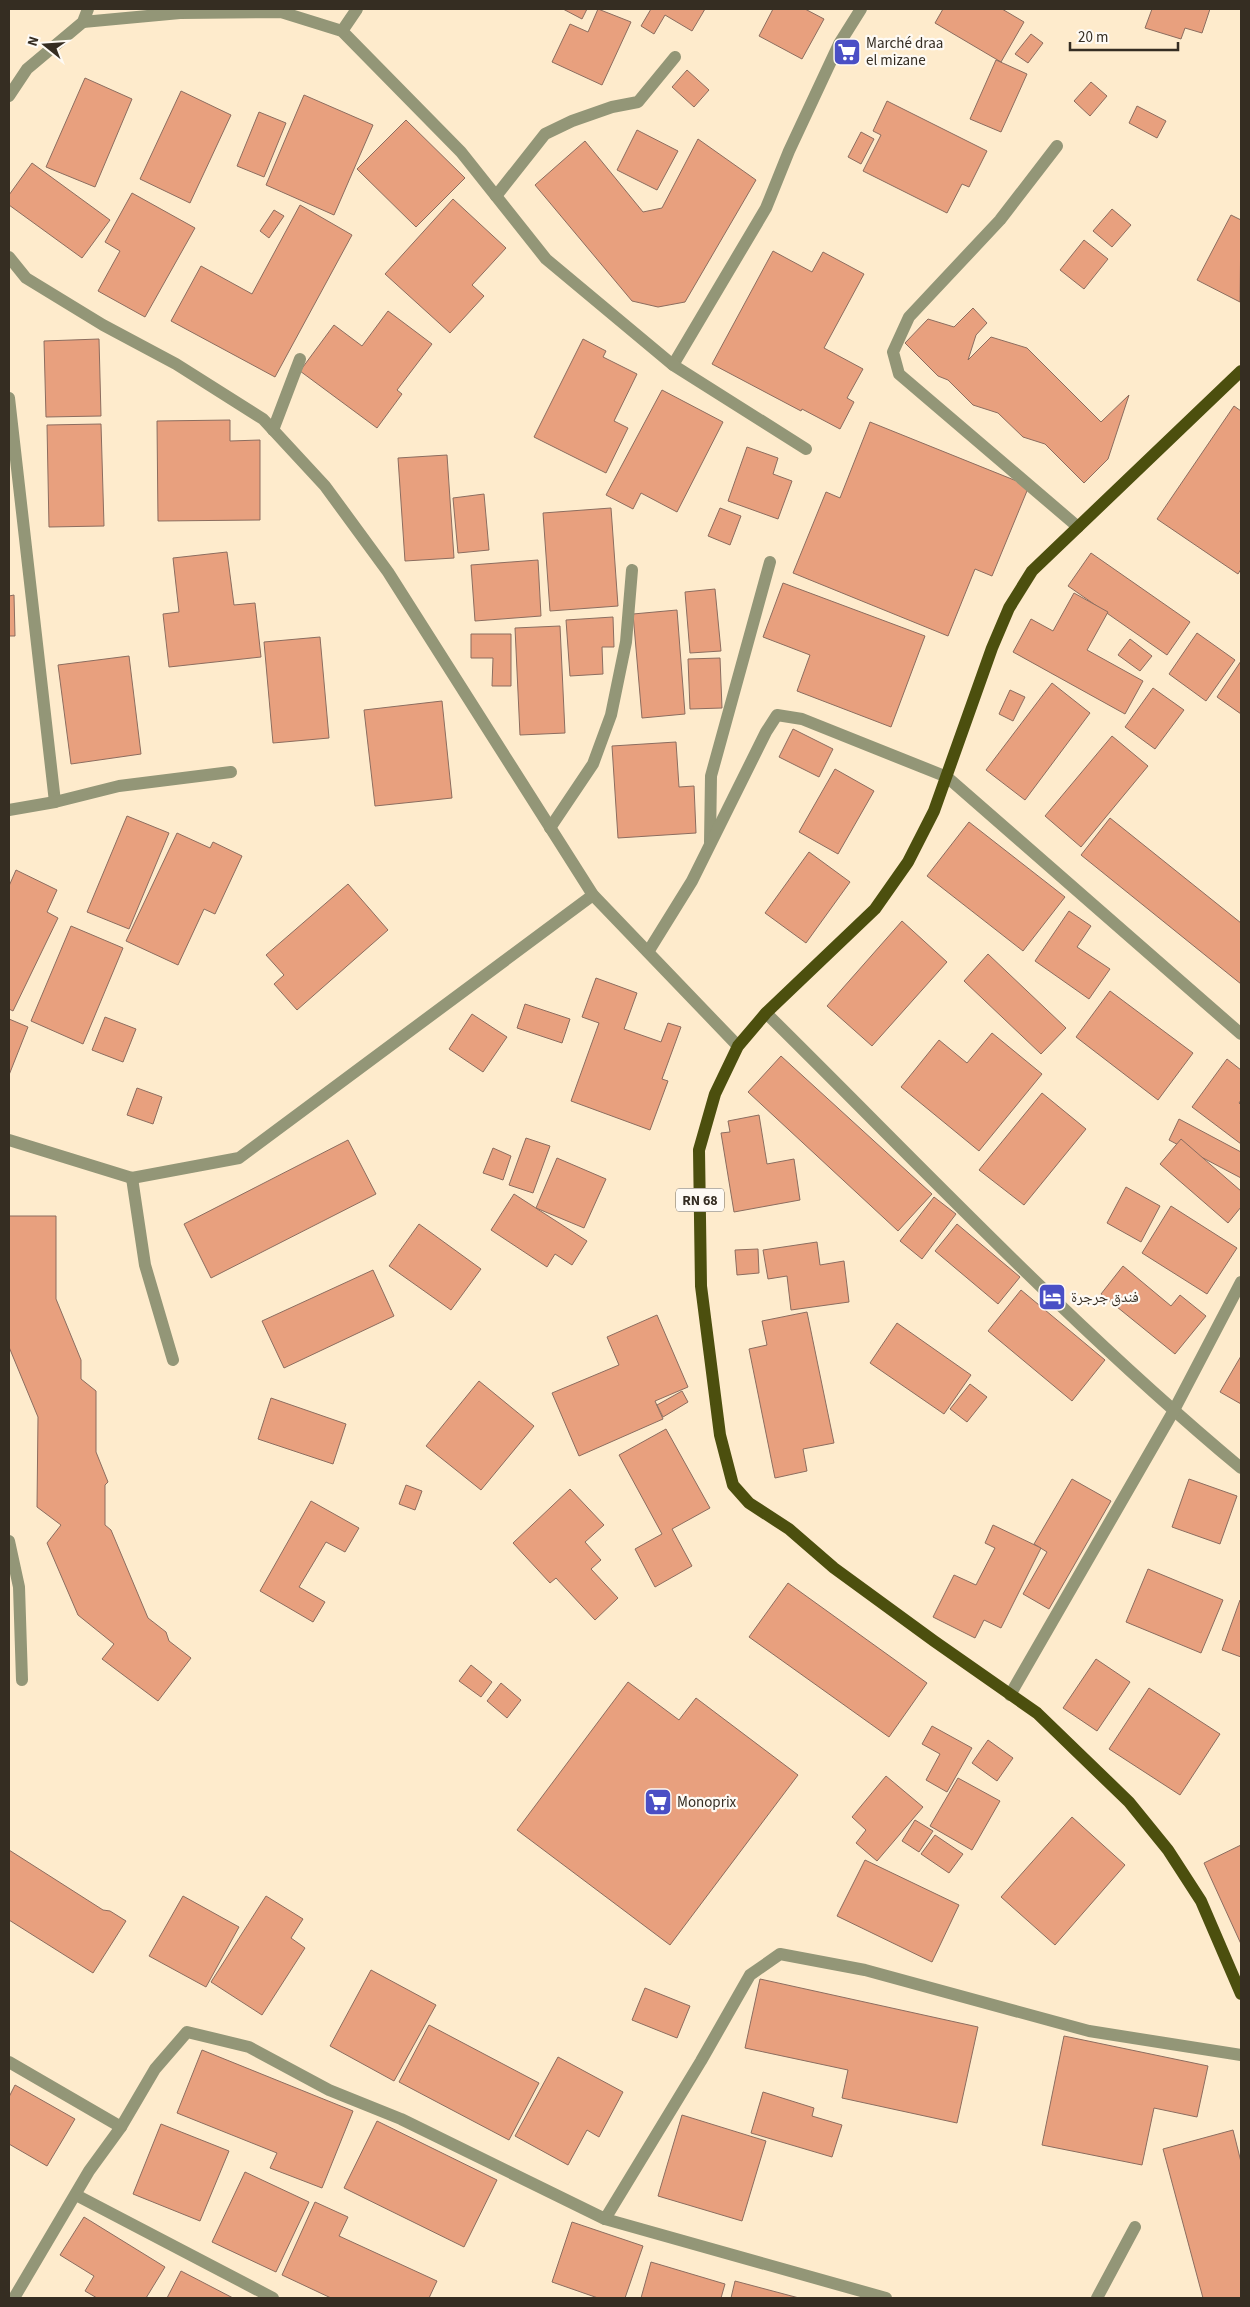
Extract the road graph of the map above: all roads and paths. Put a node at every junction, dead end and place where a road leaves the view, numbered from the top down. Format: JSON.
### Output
{"nodes":[{"id":1,"x":88,"y":9,"type":"edge"},
{"id":2,"x":357,"y":9,"type":"edge"},
{"id":3,"x":860,"y":9,"type":"edge"},
{"id":4,"x":189,"y":11,"type":"edge"},
{"id":5,"x":83,"y":22,"type":"junction"},
{"id":6,"x":342,"y":31,"type":"junction"},
{"id":7,"x":675,"y":57,"type":"dead end"},
{"id":8,"x":9,"y":96,"type":"edge"},
{"id":9,"x":1057,"y":146,"type":"dead end"},
{"id":10,"x":496,"y":196,"type":"junction"},
{"id":11,"x":9,"y":257,"type":"edge"},
{"id":12,"x":300,"y":359,"type":"dead end"},
{"id":13,"x":673,"y":365,"type":"junction"},
{"id":14,"x":1241,"y":371,"type":"edge"},
{"id":15,"x":9,"y":398,"type":"edge"},
{"id":16,"x":273,"y":430,"type":"junction"},
{"id":17,"x":806,"y":449,"type":"dead end"},
{"id":18,"x":1078,"y":527,"type":"junction"},
{"id":19,"x":770,"y":562,"type":"dead end"},
{"id":20,"x":632,"y":570,"type":"dead end"},
{"id":21,"x":231,"y":772,"type":"dead end"},
{"id":22,"x":947,"y":777,"type":"junction"},
{"id":23,"x":56,"y":802,"type":"junction"},
{"id":24,"x":9,"y":810,"type":"edge"},
{"id":25,"x":550,"y":828,"type":"junction"},
{"id":26,"x":710,"y":844,"type":"junction"},
{"id":27,"x":593,"y":895,"type":"junction"},
{"id":28,"x":648,"y":952,"type":"junction"},
{"id":29,"x":766,"y":1013,"type":"junction"},
{"id":30,"x":1241,"y":1034,"type":"edge"},
{"id":31,"x":738,"y":1046,"type":"junction"},
{"id":32,"x":9,"y":1140,"type":"edge"},
{"id":33,"x":132,"y":1178,"type":"junction"},
{"id":34,"x":1241,"y":1282,"type":"edge"},
{"id":35,"x":173,"y":1360,"type":"dead end"},
{"id":36,"x":1173,"y":1412,"type":"junction"},
{"id":37,"x":1241,"y":1468,"type":"edge"},
{"id":38,"x":9,"y":1541,"type":"edge"},
{"id":39,"x":22,"y":1680,"type":"dead end"},
{"id":40,"x":1010,"y":1695,"type":"junction"},
{"id":41,"x":1241,"y":1994,"type":"edge"},
{"id":42,"x":1241,"y":2055,"type":"edge"},
{"id":43,"x":9,"y":2062,"type":"edge"},
{"id":44,"x":120,"y":2127,"type":"junction"},
{"id":45,"x":76,"y":2195,"type":"junction"},
{"id":46,"x":605,"y":2219,"type":"junction"},
{"id":47,"x":1134,"y":2227,"type":"dead end"},
{"id":48,"x":14,"y":2298,"type":"edge"},
{"id":49,"x":273,"y":2298,"type":"edge"},
{"id":50,"x":886,"y":2298,"type":"edge"},
{"id":51,"x":1097,"y":2298,"type":"edge"}],
"edges":[{"from":1,"to":5,"type":"street"},
{"from":2,"to":6,"type":"street"},
{"from":3,"to":13,"type":"street"},
{"from":4,"to":5,"type":"street"},
{"from":4,"to":6,"type":"street"},
{"from":5,"to":8,"type":"street"},
{"from":6,"to":10,"type":"street"},
{"from":7,"to":10,"type":"street"},
{"from":9,"to":18,"type":"street"},
{"from":10,"to":13,"type":"street"},
{"from":11,"to":16,"type":"street"},
{"from":12,"to":16,"type":"street"},
{"from":13,"to":17,"type":"street"},
{"from":14,"to":18,"type":"main road","number":"RN 68"},
{"from":15,"to":23,"type":"street"},
{"from":16,"to":25,"type":"street"},
{"from":18,"to":22,"type":"main road","number":"RN 68"},
{"from":19,"to":26,"type":"street"},
{"from":20,"to":25,"type":"street"},
{"from":21,"to":23,"type":"street"},
{"from":22,"to":26,"type":"street"},
{"from":22,"to":29,"type":"main road","number":"RN 68"},
{"from":22,"to":30,"type":"street"},
{"from":23,"to":24,"type":"street"},
{"from":25,"to":27,"type":"street"},
{"from":26,"to":28,"type":"street"},
{"from":27,"to":28,"type":"street"},
{"from":27,"to":33,"type":"street"},
{"from":28,"to":31,"type":"street"},
{"from":29,"to":31,"type":"main road","number":"RN 68"},
{"from":29,"to":36,"type":"street"},
{"from":31,"to":40,"type":"main road","number":"RN 68"},
{"from":32,"to":33,"type":"street"},
{"from":33,"to":35,"type":"street"},
{"from":34,"to":36,"type":"street"},
{"from":36,"to":37,"type":"street"},
{"from":36,"to":40,"type":"street"},
{"from":38,"to":39,"type":"street"},
{"from":40,"to":41,"type":"main road","number":"RN 68"},
{"from":42,"to":46,"type":"street"},
{"from":43,"to":44,"type":"street"},
{"from":44,"to":45,"type":"street"},
{"from":44,"to":46,"type":"street"},
{"from":45,"to":48,"type":"street"},
{"from":45,"to":49,"type":"street"},
{"from":46,"to":50,"type":"street"},
{"from":47,"to":51,"type":"street"}]}
